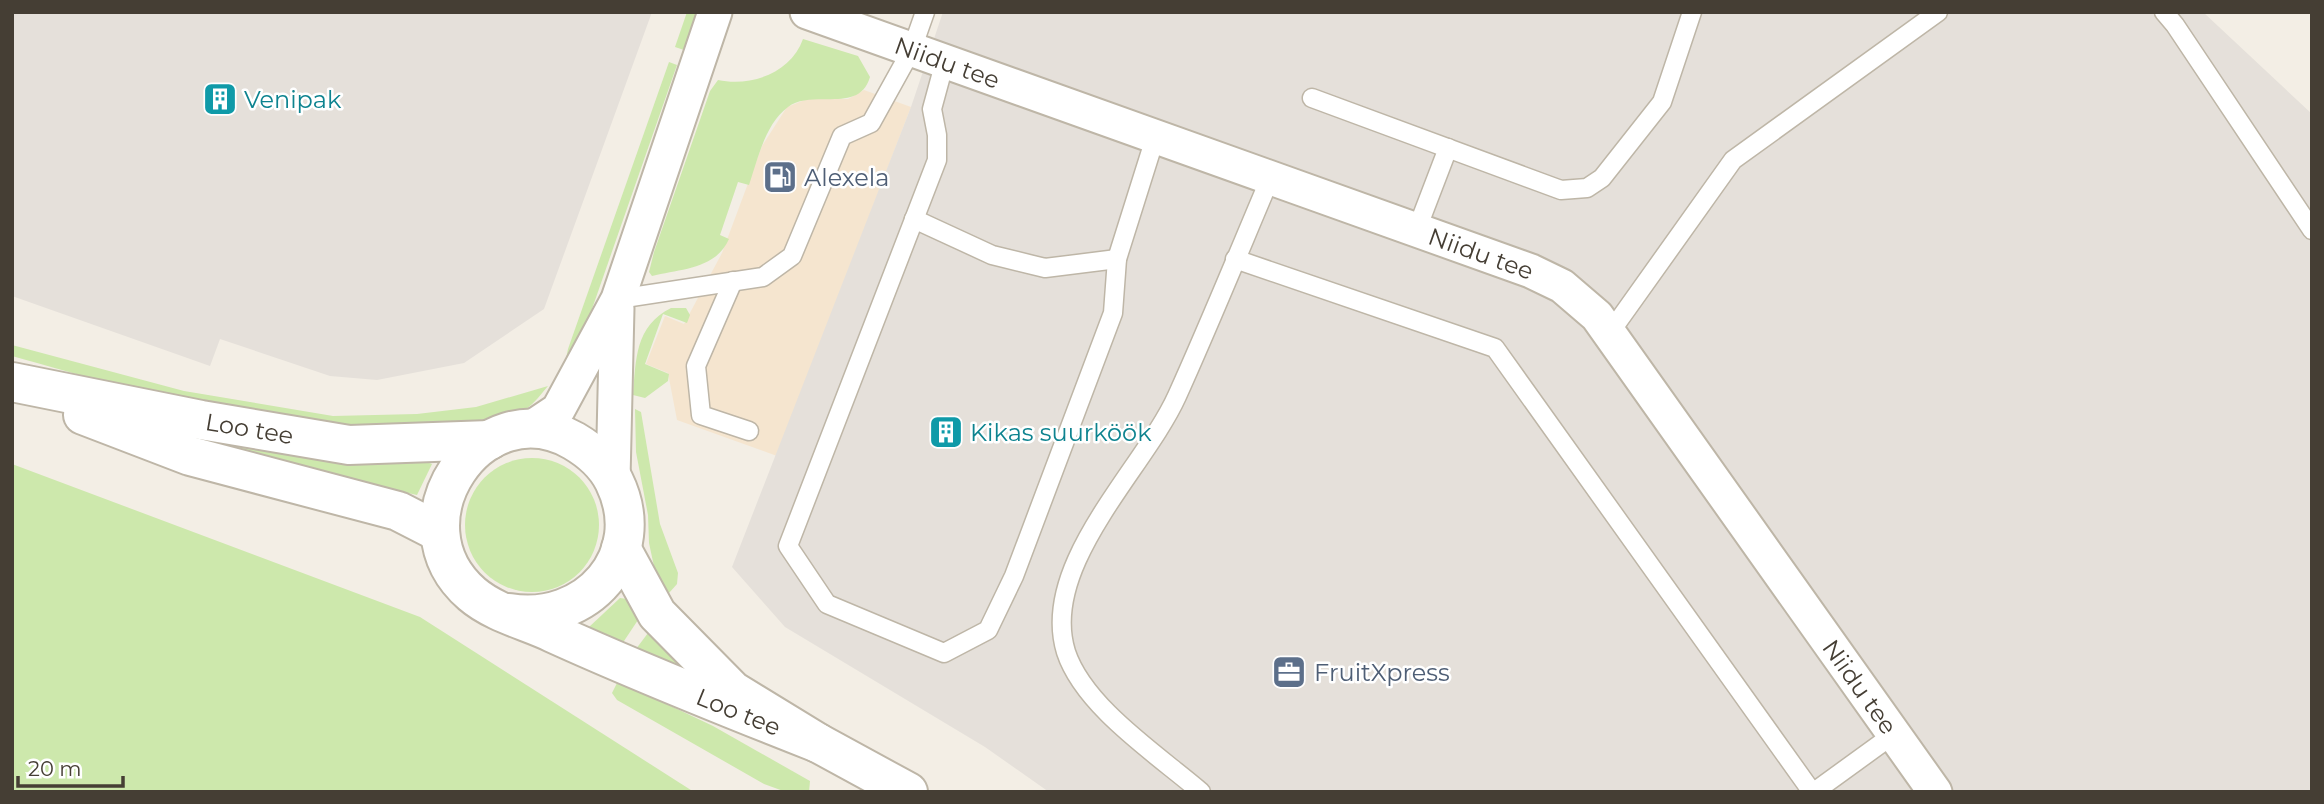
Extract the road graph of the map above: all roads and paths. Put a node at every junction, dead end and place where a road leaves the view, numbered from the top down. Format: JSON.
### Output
{"nodes":[{"id":1,"x":715,"y":12,"type":"edge"},
{"id":2,"x":807,"y":12,"type":"edge"},
{"id":3,"x":925,"y":12,"type":"edge"},
{"id":4,"x":1692,"y":12,"type":"edge"},
{"id":5,"x":1938,"y":12,"type":"edge"},
{"id":6,"x":2164,"y":12,"type":"edge"},
{"id":7,"x":912,"y":48,"type":"junction"},
{"id":8,"x":946,"y":61,"type":"junction"},
{"id":9,"x":1312,"y":99,"type":"dead end"},
{"id":10,"x":1156,"y":135,"type":"junction"},
{"id":11,"x":1448,"y":148,"type":"junction"},
{"id":12,"x":1271,"y":176,"type":"junction"},
{"id":13,"x":914,"y":219,"type":"junction"},
{"id":14,"x":1417,"y":229,"type":"junction"},
{"id":15,"x":2312,"y":230,"type":"edge"},
{"id":16,"x":1117,"y":259,"type":"junction"},
{"id":17,"x":1235,"y":259,"type":"junction"},
{"id":18,"x":733,"y":281,"type":"junction"},
{"id":19,"x":618,"y":299,"type":"junction"},
{"id":20,"x":1609,"y":334,"type":"junction"},
{"id":21,"x":12,"y":382,"type":"edge"},
{"id":22,"x":12,"y":388,"type":"edge"},
{"id":23,"x":528,"y":430,"type":"junction"},
{"id":24,"x":749,"y":431,"type":"dead end"},
{"id":25,"x":490,"y":440,"type":"junction"},
{"id":26,"x":613,"y":479,"type":"junction"},
{"id":27,"x":439,"y":532,"type":"junction"},
{"id":28,"x":621,"y":548,"type":"junction"},
{"id":29,"x":509,"y":613,"type":"junction"},
{"id":30,"x":1894,"y":734,"type":"junction"},
{"id":31,"x":818,"y":743,"type":"junction"},
{"id":32,"x":908,"y":792,"type":"edge"},
{"id":33,"x":1200,"y":792,"type":"edge"},
{"id":34,"x":1813,"y":792,"type":"edge"},
{"id":35,"x":1935,"y":792,"type":"edge"}],
"edges":[{"from":1,"to":19,"type":"street"},
{"from":2,"to":7,"type":"street","name":"Niidu tee"},
{"from":3,"to":7,"type":"lane"},
{"from":4,"to":11,"type":"lane"},
{"from":5,"to":20,"type":"lane"},
{"from":6,"to":15,"type":"lane"},
{"from":7,"to":8,"type":"street","name":"Niidu tee"},
{"from":7,"to":18,"type":"lane"},
{"from":8,"to":10,"type":"street","name":"Niidu tee"},
{"from":8,"to":13,"type":"lane"},
{"from":9,"to":11,"type":"lane"},
{"from":10,"to":12,"type":"street","name":"Niidu tee"},
{"from":10,"to":16,"type":"lane"},
{"from":11,"to":14,"type":"lane"},
{"from":12,"to":14,"type":"street","name":"Niidu tee"},
{"from":12,"to":17,"type":"lane"},
{"from":13,"to":16,"type":"lane"},
{"from":13,"to":16,"type":"lane"},
{"from":14,"to":20,"type":"street","name":"Niidu tee"},
{"from":17,"to":33,"type":"lane"},
{"from":17,"to":34,"type":"lane"},
{"from":18,"to":19,"type":"lane"},
{"from":18,"to":24,"type":"lane"},
{"from":19,"to":23,"type":"street"},
{"from":19,"to":26,"type":"street"},
{"from":20,"to":30,"type":"street","name":"Niidu tee"},
{"from":21,"to":25,"type":"street","name":"Loo tee"},
{"from":22,"to":27,"type":"street","name":"Loo tee"},
{"from":23,"to":25,"type":"street","name":"Loo tee"},
{"from":23,"to":26,"type":"street","name":"Loo tee"},
{"from":25,"to":27,"type":"street","name":"Loo tee"},
{"from":26,"to":28,"type":"street","name":"Loo tee"},
{"from":27,"to":29,"type":"street","name":"Loo tee"},
{"from":28,"to":29,"type":"street","name":"Loo tee"},
{"from":28,"to":31,"type":"street","name":"Loo tee"},
{"from":29,"to":31,"type":"street","name":"Loo tee"},
{"from":30,"to":34,"type":"lane"},
{"from":30,"to":35,"type":"street","name":"Niidu tee"},
{"from":31,"to":32,"type":"street","name":"Loo tee"}]}
